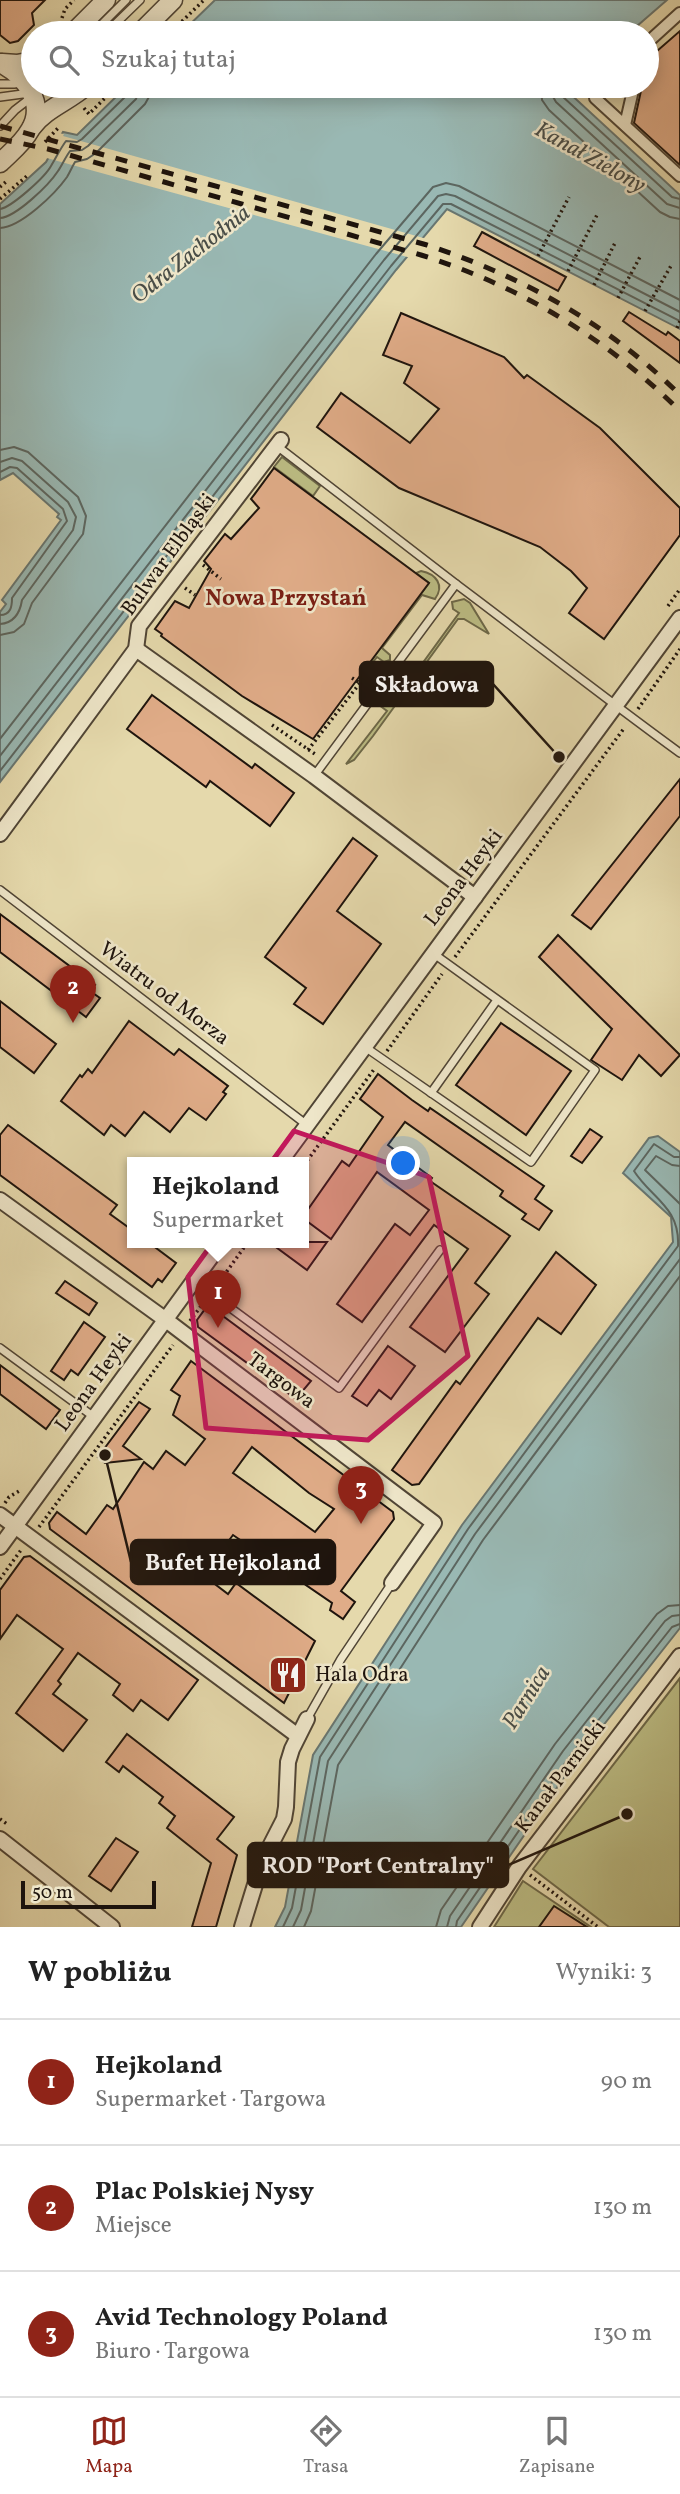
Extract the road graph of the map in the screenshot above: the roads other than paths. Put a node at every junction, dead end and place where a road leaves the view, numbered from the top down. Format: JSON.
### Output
{"nodes":[{"id":1,"x":106,"y":0,"type":"edge"},
{"id":2,"x":126,"y":0,"type":"edge"},
{"id":3,"x":139,"y":0,"type":"edge"},
{"id":4,"x":173,"y":0,"type":"edge"},
{"id":5,"x":680,"y":13,"type":"edge"},
{"id":6,"x":85,"y":21,"type":"edge"},
{"id":7,"x":105,"y":21,"type":"edge"},
{"id":8,"x":118,"y":21,"type":"edge"},
{"id":9,"x":151,"y":21,"type":"edge"},
{"id":10,"x":659,"y":32,"type":"edge"},
{"id":11,"x":0,"y":63,"type":"edge"},
{"id":12,"x":21,"y":63,"type":"edge"},
{"id":13,"x":21,"y":77,"type":"edge"},
{"id":14,"x":0,"y":84,"type":"edge"},
{"id":15,"x":21,"y":85,"type":"edge"},
{"id":16,"x":21,"y":91,"type":"edge"},
{"id":17,"x":2,"y":98,"type":"edge"},
{"id":18,"x":25,"y":98,"type":"edge"},
{"id":19,"x":35,"y":98,"type":"edge"},
{"id":20,"x":70,"y":98,"type":"edge"},
{"id":21,"x":595,"y":98,"type":"edge"},
{"id":22,"x":631,"y":98,"type":"edge"},
{"id":23,"x":625,"y":125,"type":"junction"},
{"id":24,"x":0,"y":126,"type":"edge"},
{"id":25,"x":32,"y":127,"type":"junction"},
{"id":26,"x":8,"y":168,"type":"edge"},
{"id":27,"x":680,"y":176,"type":"edge"},
{"id":28,"x":279,"y":443,"type":"joint"},
{"id":29,"x":456,"y":584,"type":"junction"},
{"id":30,"x":680,"y":618,"type":"edge"},
{"id":31,"x":136,"y":649,"type":"junction"},
{"id":32,"x":616,"y":707,"type":"junction"},
{"id":33,"x":680,"y":753,"type":"edge"},
{"id":34,"x":314,"y":776,"type":"junction"},
{"id":35,"x":0,"y":834,"type":"edge"},
{"id":36,"x":0,"y":890,"type":"edge"},
{"id":37,"x":475,"y":897,"type":"junction"},
{"id":38,"x":433,"y":954,"type":"junction"},
{"id":39,"x":497,"y":1000,"type":"junction"},
{"id":40,"x":365,"y":1047,"type":"junction"},
{"id":41,"x":431,"y":1093,"type":"junction"},
{"id":42,"x":307,"y":1125,"type":"junction"},
{"id":43,"x":284,"y":1157,"type":"edge"},
{"id":44,"x":0,"y":1200,"type":"edge"},
{"id":45,"x":218,"y":1248,"type":"edge"},
{"id":46,"x":440,"y":1251,"type":"dead end"},
{"id":47,"x":194,"y":1281,"type":"junction"},
{"id":48,"x":166,"y":1320,"type":"junction"},
{"id":49,"x":0,"y":1348,"type":"edge"},
{"id":50,"x":95,"y":1418,"type":"junction"},
{"id":51,"x":0,"y":1515,"type":"edge"},
{"id":52,"x":16,"y":1526,"type":"junction"},
{"id":53,"x":0,"y":1547,"type":"edge"},
{"id":54,"x":392,"y":1583,"type":"joint"},
{"id":55,"x":680,"y":1656,"type":"edge"},
{"id":56,"x":307,"y":1719,"type":"joint"},
{"id":57,"x":298,"y":1736,"type":"junction"},
{"id":58,"x":0,"y":1839,"type":"edge"},
{"id":59,"x":112,"y":1927,"type":"edge"},
{"id":60,"x":242,"y":1927,"type":"edge"},
{"id":61,"x":480,"y":1927,"type":"edge"}],
"edges":[{"from":1,"to":6,"type":"street"},
{"from":2,"to":7,"type":"lane"},
{"from":3,"to":8,"type":"lane"},
{"from":4,"to":9,"type":"street"},
{"from":5,"to":10,"type":"street"},
{"from":11,"to":12,"type":"street"},
{"from":11,"to":13,"type":"street"},
{"from":14,"to":15,"type":"lane"},
{"from":16,"to":17,"type":"lane"},
{"from":18,"to":24,"type":"lane"},
{"from":19,"to":25,"type":"street"},
{"from":20,"to":25,"type":"street"},
{"from":21,"to":23,"type":"street"},
{"from":22,"to":23,"type":"street"},
{"from":23,"to":27,"type":"street"},
{"from":25,"to":26,"type":"street"},
{"from":28,"to":29,"type":"lane"},
{"from":28,"to":31,"type":"street","name":"Bulwar Elbląski"},
{"from":29,"to":32,"type":"lane"},
{"from":29,"to":34,"type":"lane"},
{"from":30,"to":32,"type":"street","name":"Leona Heyki"},
{"from":31,"to":34,"type":"street"},
{"from":31,"to":35,"type":"street","name":"Bulwar Elbląski"},
{"from":32,"to":33,"type":"lane"},
{"from":32,"to":37,"type":"street","name":"Leona Heyki"},
{"from":34,"to":37,"type":"street"},
{"from":36,"to":42,"type":"lane","name":"Wiatru od Morza"},
{"from":37,"to":38,"type":"street","name":"Leona Heyki"},
{"from":38,"to":39,"type":"lane"},
{"from":38,"to":40,"type":"street","name":"Leona Heyki"},
{"from":39,"to":41,"type":"lane"},
{"from":39,"to":41,"type":"lane"},
{"from":40,"to":41,"type":"lane"},
{"from":40,"to":42,"type":"street","name":"Leona Heyki"},
{"from":42,"to":43,"type":"street","name":"Leona Heyki"},
{"from":44,"to":48,"type":"street","name":"Targowa"},
{"from":45,"to":47,"type":"street","name":"Leona Heyki"},
{"from":46,"to":47,"type":"lane"},
{"from":47,"to":48,"type":"street","name":"Leona Heyki"},
{"from":48,"to":50,"type":"street","name":"Leona Heyki"},
{"from":48,"to":54,"type":"street","name":"Targowa"},
{"from":49,"to":50,"type":"lane"},
{"from":50,"to":52,"type":"street","name":"Leona Heyki"},
{"from":51,"to":52,"type":"street"},
{"from":52,"to":53,"type":"street","name":"Leona Heyki"},
{"from":52,"to":57,"type":"street"},
{"from":54,"to":56,"type":"lane"},
{"from":55,"to":61,"type":"street","name":"Kanał Parnicki"},
{"from":56,"to":57,"type":"street"},
{"from":57,"to":60,"type":"street"},
{"from":58,"to":59,"type":"street"}]}
